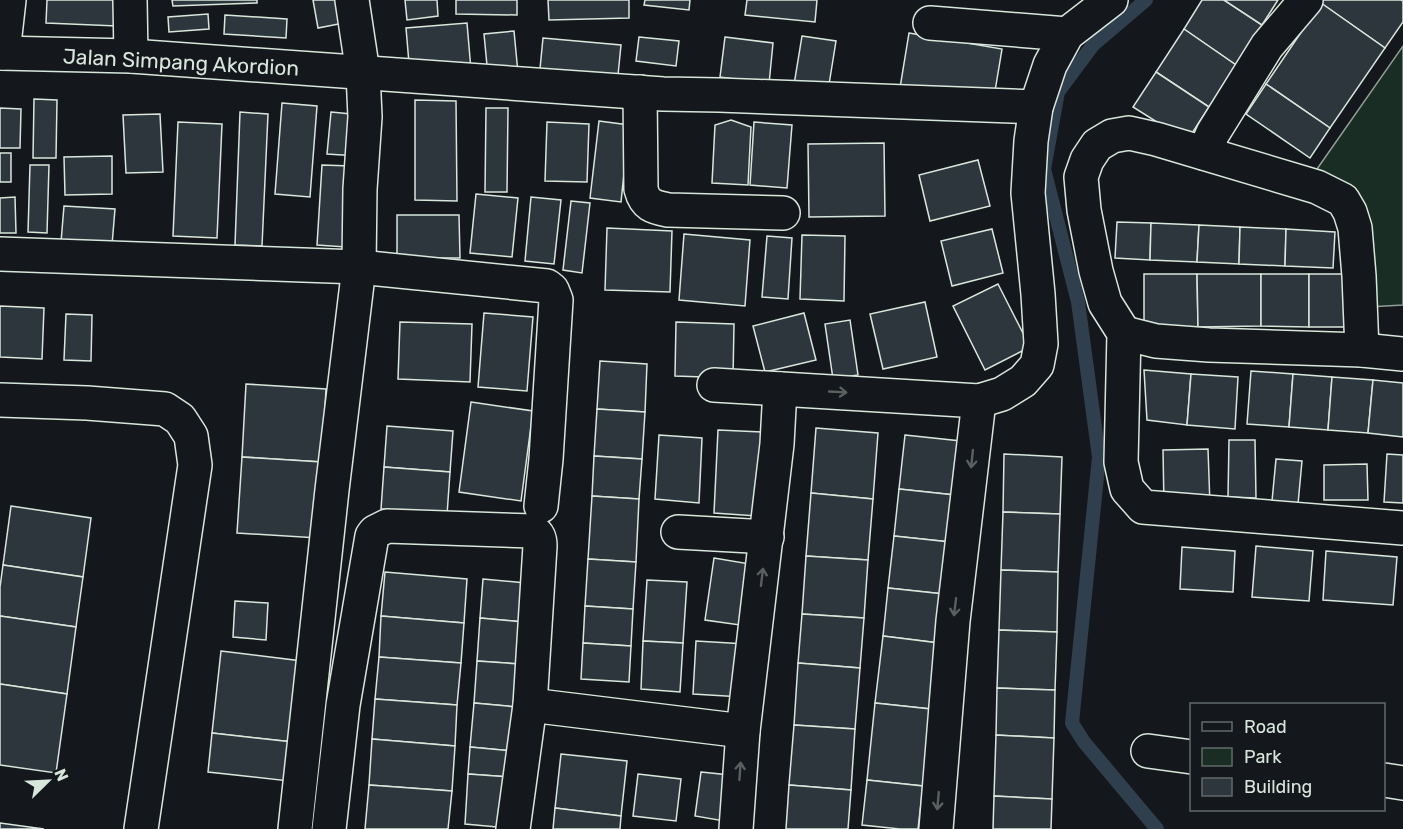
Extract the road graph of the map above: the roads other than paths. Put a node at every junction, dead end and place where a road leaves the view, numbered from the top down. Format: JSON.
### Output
{"nodes":[{"id":1,"x":9,"y":0,"type":"edge"},
{"id":2,"x":130,"y":0,"type":"edge"},
{"id":3,"x":352,"y":0,"type":"edge"},
{"id":4,"x":1111,"y":0,"type":"edge"},
{"id":5,"x":1306,"y":0,"type":"edge"},
{"id":6,"x":930,"y":23,"type":"dead end"},
{"id":7,"x":1068,"y":34,"type":"junction"},
{"id":8,"x":2,"y":53,"type":"edge"},
{"id":9,"x":131,"y":56,"type":"junction"},
{"id":10,"x":363,"y":73,"type":"junction"},
{"id":11,"x":640,"y":92,"type":"junction"},
{"id":12,"x":1036,"y":107,"type":"junction"},
{"id":13,"x":1204,"y":153,"type":"junction"},
{"id":14,"x":783,"y":213,"type":"dead end"},
{"id":15,"x":0,"y":254,"type":"edge"},
{"id":16,"x":359,"y":267,"type":"junction"},
{"id":17,"x":1124,"y":333,"type":"junction"},
{"id":18,"x":1362,"y":350,"type":"junction"},
{"id":19,"x":1403,"y":354,"type":"edge"},
{"id":20,"x":714,"y":386,"type":"dead end"},
{"id":21,"x":780,"y":389,"type":"junction"},
{"id":22,"x":0,"y":400,"type":"edge"},
{"id":23,"x":979,"y":400,"type":"junction"},
{"id":24,"x":541,"y":506,"type":"dead end"},
{"id":25,"x":1403,"y":528,"type":"edge"},
{"id":26,"x":678,"y":532,"type":"dead end"},
{"id":27,"x":767,"y":537,"type":"junction"},
{"id":28,"x":530,"y":705,"type":"junction"},
{"id":29,"x":743,"y":731,"type":"junction"},
{"id":30,"x":1148,"y":751,"type":"dead end"},
{"id":31,"x":1190,"y":756,"type":"edge"},
{"id":32,"x":1385,"y":780,"type":"edge"},
{"id":33,"x":1403,"y":783,"type":"edge"},
{"id":34,"x":141,"y":829,"type":"edge"},
{"id":35,"x":295,"y":829,"type":"edge"},
{"id":36,"x":329,"y":829,"type":"edge"},
{"id":37,"x":513,"y":829,"type":"edge"},
{"id":38,"x":736,"y":829,"type":"edge"},
{"id":39,"x":936,"y":829,"type":"edge"}],
"edges":[{"from":1,"to":8,"type":"street"},
{"from":2,"to":9,"type":"street"},
{"from":3,"to":10,"type":"street"},
{"from":4,"to":7,"type":"street"},
{"from":5,"to":13,"type":"street"},
{"from":6,"to":7,"type":"street"},
{"from":7,"to":12,"type":"street"},
{"from":8,"to":9,"type":"street","name":"Jalan Simpang Akordion"},
{"from":9,"to":10,"type":"street","name":"Jalan Simpang Akordion"},
{"from":10,"to":11,"type":"street","name":"Jalan Simpang Akordion"},
{"from":10,"to":16,"type":"street"},
{"from":11,"to":12,"type":"street","name":"Jalan Simpang Akordion"},
{"from":11,"to":14,"type":"street"},
{"from":12,"to":23,"type":"street"},
{"from":13,"to":17,"type":"street"},
{"from":13,"to":18,"type":"street"},
{"from":15,"to":16,"type":"street"},
{"from":16,"to":24,"type":"street"},
{"from":16,"to":35,"type":"street"},
{"from":17,"to":18,"type":"street"},
{"from":17,"to":25,"type":"street"},
{"from":18,"to":19,"type":"street"},
{"from":20,"to":21,"type":"street"},
{"from":21,"to":23,"type":"street","one_way":true},
{"from":21,"to":27,"type":"street"},
{"from":22,"to":34,"type":"street"},
{"from":23,"to":39,"type":"street","one_way":true},
{"from":26,"to":27,"type":"street"},
{"from":29,"to":27,"type":"street","one_way":true},
{"from":28,"to":29,"type":"street"},
{"from":28,"to":36,"type":"street"},
{"from":28,"to":37,"type":"street"},
{"from":38,"to":29,"type":"street","one_way":true},
{"from":30,"to":31,"type":"street"},
{"from":32,"to":33,"type":"street"}]}
